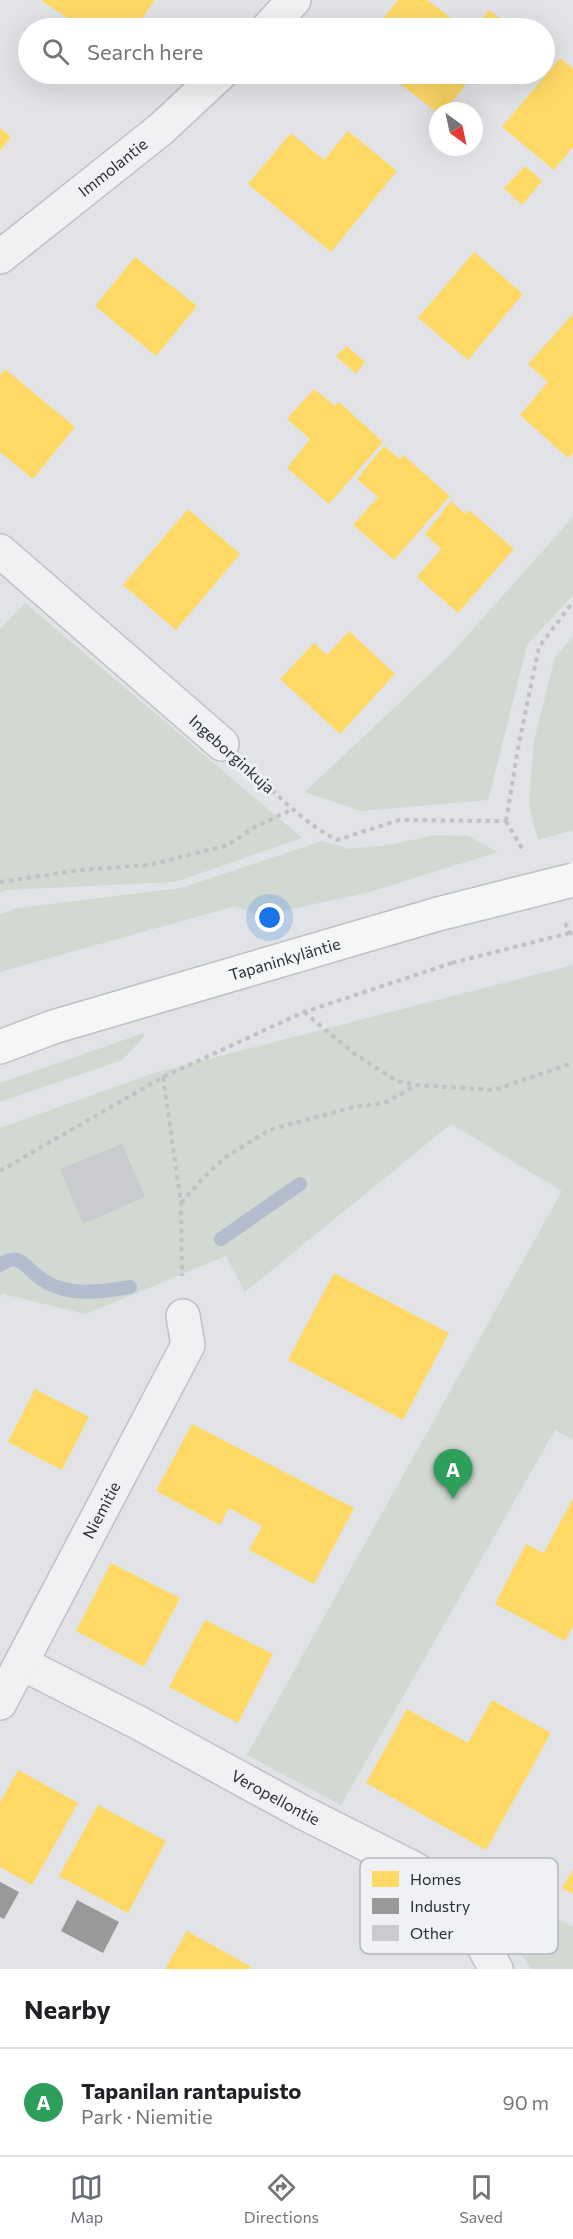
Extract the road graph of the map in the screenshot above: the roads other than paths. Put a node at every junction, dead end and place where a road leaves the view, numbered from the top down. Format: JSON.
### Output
{"nodes":[{"id":1,"x":294,"y":0,"type":"edge"},
{"id":2,"x":277,"y":18,"type":"edge"},
{"id":3,"x":209,"y":84,"type":"edge"},
{"id":4,"x":0,"y":257,"type":"edge"},
{"id":5,"x":0,"y":551,"type":"edge"},
{"id":6,"x":222,"y":744,"type":"road end"},
{"id":7,"x":573,"y":880,"type":"edge"},
{"id":8,"x":0,"y":1047,"type":"edge"},
{"id":9,"x":183,"y":1316,"type":"road end"},
{"id":10,"x":21,"y":1663,"type":"junction"},
{"id":11,"x":0,"y":1702,"type":"edge"},
{"id":12,"x":393,"y":1858,"type":"edge"},
{"id":13,"x":488,"y":1954,"type":"edge"},
{"id":14,"x":496,"y":1969,"type":"edge"}],
"edges":[{"from":1,"to":2,"type":"street"},
{"from":3,"to":4,"type":"street","name":"Immolantie"},
{"from":5,"to":6,"type":"street","name":"Ingeborginkuja"},
{"from":7,"to":8,"type":"main road","name":"Tapaninkyläntie","bridge":true},
{"from":9,"to":10,"type":"street","name":"Niemitie"},
{"from":10,"to":11,"type":"street","name":"Niemitie"},
{"from":10,"to":12,"type":"street","name":"Veropellontie"},
{"from":13,"to":14,"type":"street","name":"Veropellontie"}]}
